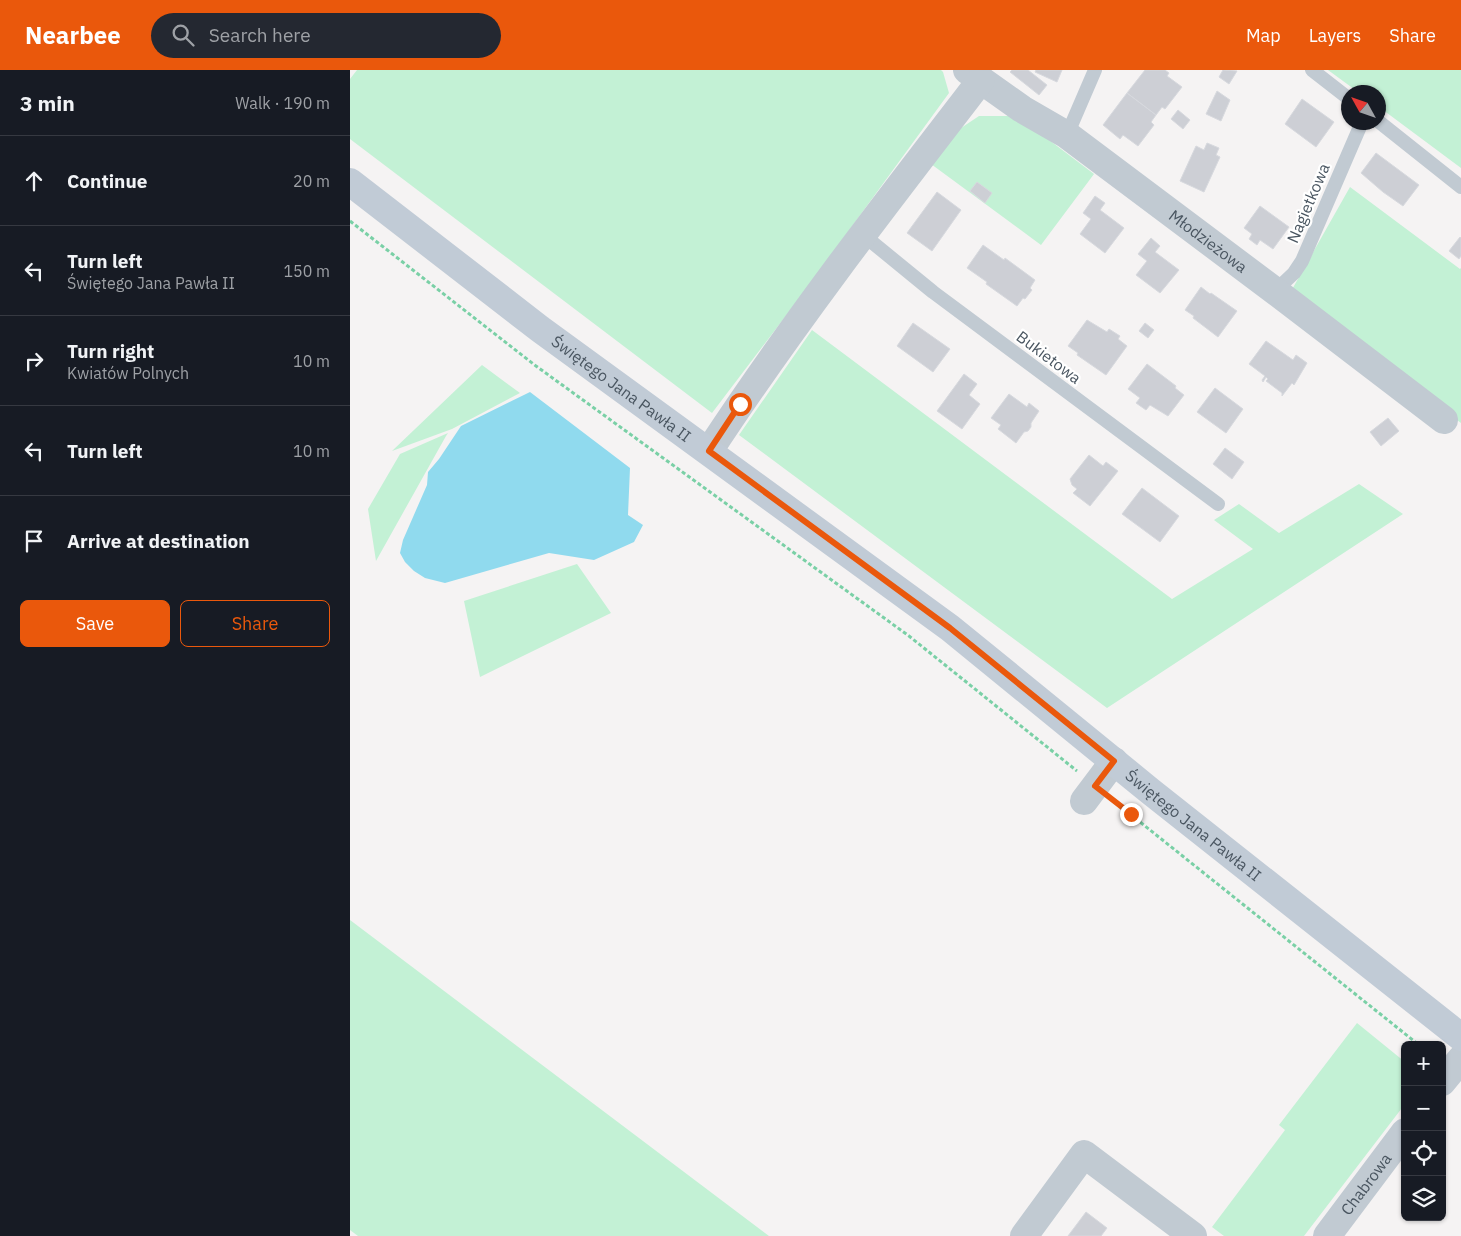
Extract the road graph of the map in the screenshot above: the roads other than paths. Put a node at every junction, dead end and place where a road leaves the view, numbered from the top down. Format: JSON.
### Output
{"nodes":[{"id":1,"x":1094,"y":70,"type":"edge"},
{"id":2,"x":1312,"y":70,"type":"edge"},
{"id":3,"x":974,"y":75,"type":"edge"},
{"id":4,"x":1341,"y":93,"type":"edge"},
{"id":5,"x":1386,"y":128,"type":"edge"},
{"id":6,"x":1359,"y":130,"type":"edge"},
{"id":7,"x":1067,"y":135,"type":"junction"},
{"id":8,"x":350,"y":182,"type":"edge"},
{"id":9,"x":1461,"y":187,"type":"edge"},
{"id":10,"x":862,"y":234,"type":"junction"},
{"id":11,"x":1276,"y":291,"type":"junction"},
{"id":12,"x":1444,"y":420,"type":"dead end"},
{"id":13,"x":709,"y":451,"type":"junction"},
{"id":14,"x":1218,"y":504,"type":"dead end"},
{"id":15,"x":1114,"y":761,"type":"junction"},
{"id":16,"x":1089,"y":793,"type":"road end"},
{"id":17,"x":1461,"y":1038,"type":"edge"},
{"id":18,"x":1461,"y":1059,"type":"edge"},
{"id":19,"x":1446,"y":1077,"type":"edge"},
{"id":20,"x":1401,"y":1137,"type":"edge"},
{"id":21,"x":1024,"y":1236,"type":"edge"},
{"id":22,"x":1193,"y":1236,"type":"edge"},
{"id":23,"x":1326,"y":1236,"type":"edge"}],
"edges":[{"from":1,"to":7,"type":"lane"},
{"from":2,"to":4,"type":"lane"},
{"from":3,"to":7,"type":"street","name":"Młodzieżowa"},
{"from":3,"to":10,"type":"street"},
{"from":5,"to":9,"type":"lane"},
{"from":6,"to":11,"type":"lane","name":"Nagietkowa"},
{"from":7,"to":11,"type":"street","name":"Młodzieżowa"},
{"from":8,"to":13,"type":"street","name":"Świętego Jana Pawła II"},
{"from":10,"to":13,"type":"street"},
{"from":10,"to":14,"type":"lane","name":"Bukietowa"},
{"from":11,"to":12,"type":"street","name":"Młodzieżowa"},
{"from":13,"to":15,"type":"street","name":"Świętego Jana Pawła II"},
{"from":15,"to":16,"type":"street"},
{"from":15,"to":17,"type":"street","name":"Świętego Jana Pawła II"},
{"from":18,"to":19,"type":"street"},
{"from":20,"to":23,"type":"street","name":"Chabrowa"},
{"from":21,"to":22,"type":"street"}]}
